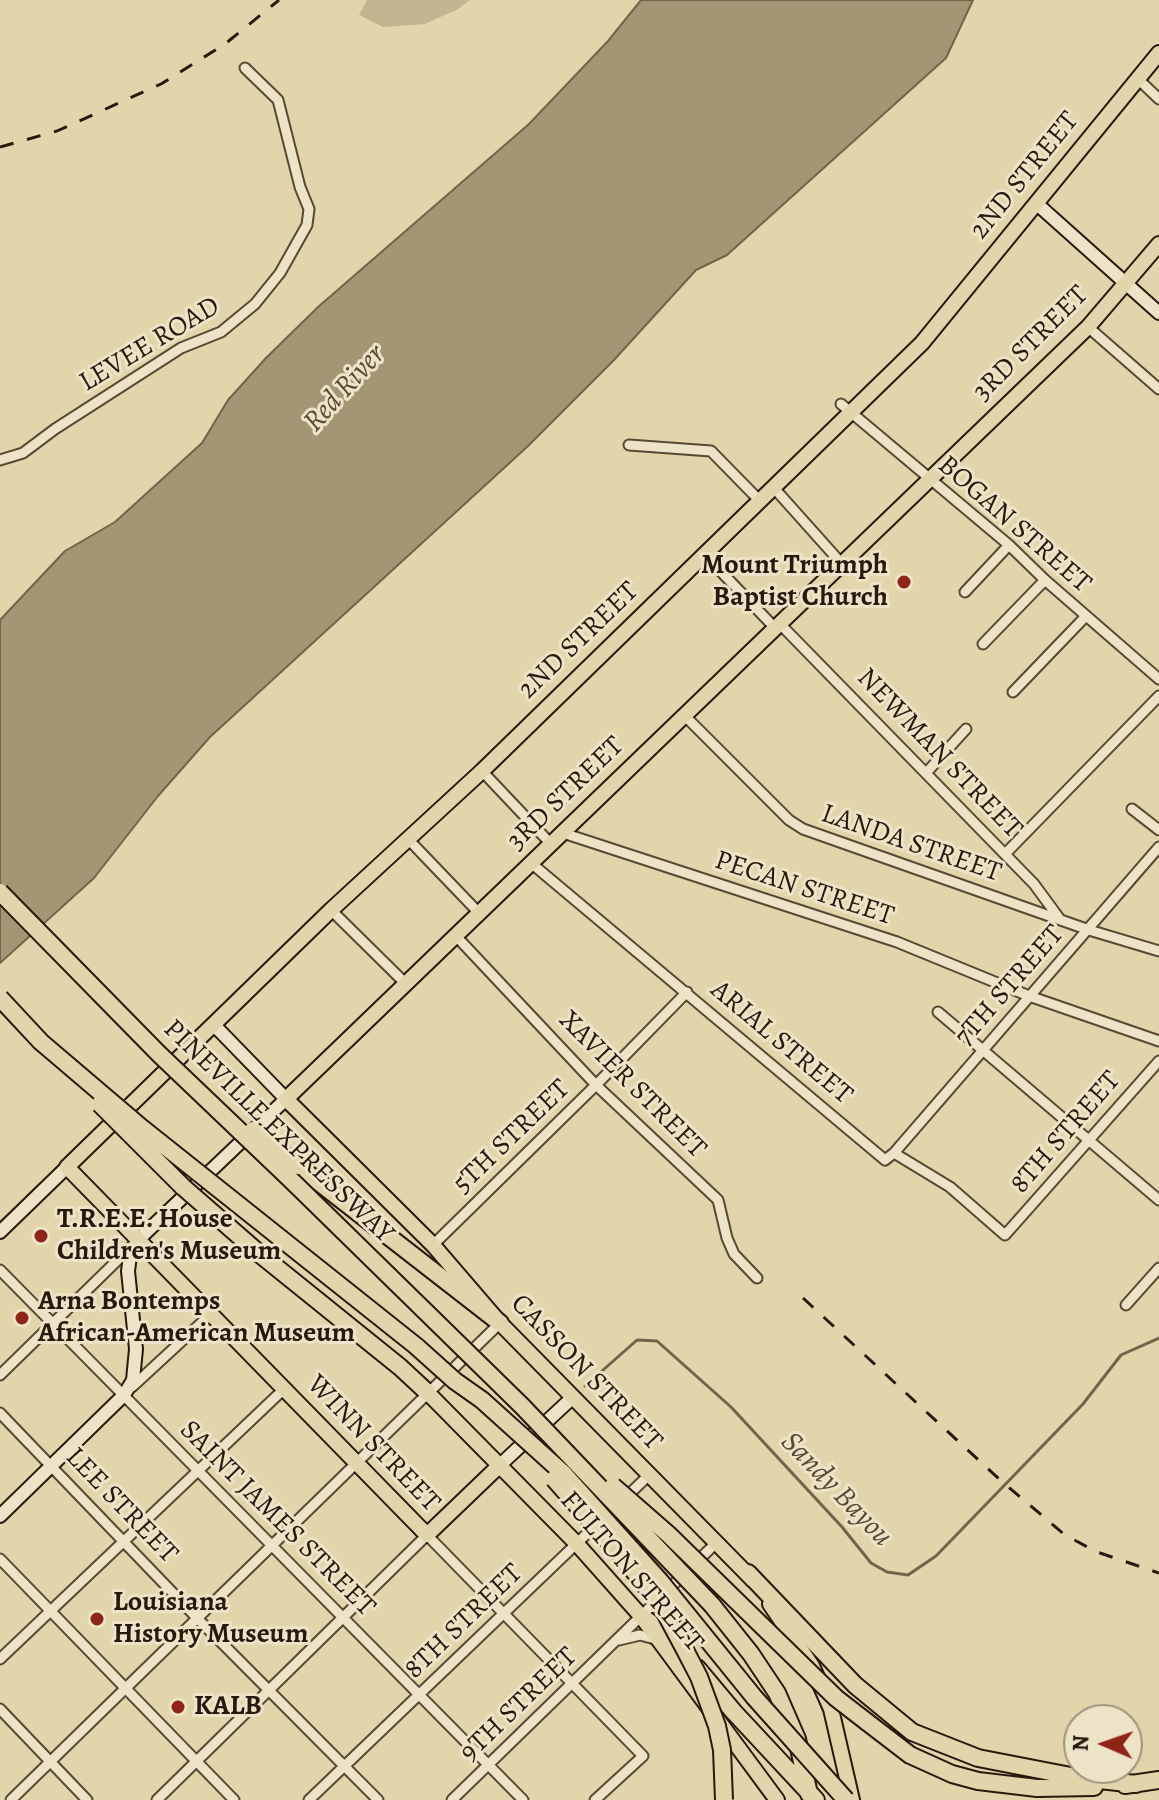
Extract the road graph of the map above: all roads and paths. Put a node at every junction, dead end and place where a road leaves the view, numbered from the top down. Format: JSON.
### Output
{"nodes":[{"id":1,"x":1159,"y":53,"type":"edge"},
{"id":2,"x":245,"y":68,"type":"dead end"},
{"id":3,"x":1138,"y":79,"type":"junction"},
{"id":4,"x":1159,"y":99,"type":"edge"},
{"id":5,"x":1036,"y":203,"type":"junction"},
{"id":6,"x":1159,"y":244,"type":"edge"},
{"id":7,"x":1127,"y":284,"type":"junction"},
{"id":8,"x":1159,"y":313,"type":"edge"},
{"id":9,"x":1088,"y":327,"type":"junction"},
{"id":10,"x":1159,"y":389,"type":"edge"},
{"id":11,"x":845,"y":408,"type":"junction"},
{"id":12,"x":629,"y":445,"type":"dead end"},
{"id":13,"x":0,"y":460,"type":"edge"},
{"id":14,"x":930,"y":480,"type":"junction"},
{"id":15,"x":774,"y":488,"type":"junction"},
{"id":16,"x":760,"y":501,"type":"junction"},
{"id":17,"x":1009,"y":545,"type":"junction"},
{"id":18,"x":705,"y":555,"type":"junction"},
{"id":19,"x":842,"y":564,"type":"junction"},
{"id":20,"x":1045,"y":580,"type":"junction"},
{"id":21,"x":965,"y":592,"type":"dead end"},
{"id":22,"x":1086,"y":616,"type":"junction"},
{"id":23,"x":779,"y":627,"type":"junction"},
{"id":24,"x":983,"y":644,"type":"dead end"},
{"id":25,"x":1159,"y":679,"type":"edge"},
{"id":26,"x":1013,"y":692,"type":"dead end"},
{"id":27,"x":1159,"y":696,"type":"edge"},
{"id":28,"x":685,"y":716,"type":"junction"},
{"id":29,"x":966,"y":729,"type":"dead end"},
{"id":30,"x":482,"y":771,"type":"junction"},
{"id":31,"x":927,"y":772,"type":"junction"},
{"id":32,"x":1132,"y":809,"type":"dead end"},
{"id":33,"x":1159,"y":830,"type":"edge"},
{"id":34,"x":408,"y":839,"type":"junction"},
{"id":35,"x":557,"y":839,"type":"junction"},
{"id":36,"x":1159,"y":847,"type":"edge"},
{"id":37,"x":1005,"y":854,"type":"junction"},
{"id":38,"x":531,"y":863,"type":"junction"},
{"id":39,"x":0,"y":892,"type":"edge"},
{"id":40,"x":331,"y":910,"type":"junction"},
{"id":41,"x":478,"y":912,"type":"junction"},
{"id":42,"x":1059,"y":919,"type":"junction"},
{"id":43,"x":1089,"y":930,"type":"junction"},
{"id":44,"x":455,"y":935,"type":"junction"},
{"id":45,"x":1159,"y":951,"type":"edge"},
{"id":46,"x":405,"y":983,"type":"junction"},
{"id":47,"x":687,"y":992,"type":"junction"},
{"id":48,"x":1029,"y":996,"type":"junction"},
{"id":49,"x":0,"y":998,"type":"edge"},
{"id":50,"x":938,"y":1012,"type":"dead end"},
{"id":51,"x":214,"y":1025,"type":"junction"},
{"id":52,"x":1159,"y":1041,"type":"edge"},
{"id":53,"x":41,"y":1042,"type":"junction"},
{"id":54,"x":984,"y":1050,"type":"junction"},
{"id":55,"x":159,"y":1054,"type":"junction"},
{"id":56,"x":1159,"y":1061,"type":"edge"},
{"id":57,"x":596,"y":1085,"type":"junction"},
{"id":58,"x":286,"y":1099,"type":"junction"},
{"id":59,"x":1089,"y":1140,"type":"junction"},
{"id":60,"x":894,"y":1153,"type":"junction"},
{"id":61,"x":67,"y":1167,"type":"junction"},
{"id":62,"x":1159,"y":1200,"type":"edge"},
{"id":63,"x":0,"y":1232,"type":"edge"},
{"id":64,"x":1005,"y":1235,"type":"joint"},
{"id":65,"x":138,"y":1240,"type":"junction"},
{"id":66,"x":433,"y":1245,"type":"junction"},
{"id":67,"x":1159,"y":1268,"type":"edge"},
{"id":68,"x":0,"y":1270,"type":"edge"},
{"id":69,"x":757,"y":1278,"type":"dead end"},
{"id":70,"x":1126,"y":1305,"type":"dead end"},
{"id":71,"x":211,"y":1314,"type":"junction"},
{"id":72,"x":53,"y":1323,"type":"junction"},
{"id":73,"x":500,"y":1323,"type":"junction"},
{"id":74,"x":0,"y":1375,"type":"edge"},
{"id":75,"x":284,"y":1389,"type":"junction"},
{"id":76,"x":428,"y":1393,"type":"junction"},
{"id":77,"x":124,"y":1395,"type":"junction"},
{"id":78,"x":573,"y":1397,"type":"junction"},
{"id":79,"x":522,"y":1406,"type":"junction"},
{"id":80,"x":0,"y":1413,"type":"edge"},
{"id":81,"x":524,"y":1440,"type":"junction"},
{"id":82,"x":356,"y":1463,"type":"junction"},
{"id":83,"x":52,"y":1465,"type":"junction"},
{"id":84,"x":500,"y":1465,"type":"junction"},
{"id":85,"x":198,"y":1471,"type":"junction"},
{"id":86,"x":649,"y":1475,"type":"junction"},
{"id":87,"x":0,"y":1516,"type":"edge"},
{"id":88,"x":427,"y":1535,"type":"junction"},
{"id":89,"x":124,"y":1541,"type":"junction"},
{"id":90,"x":716,"y":1543,"type":"junction"},
{"id":91,"x":577,"y":1544,"type":"junction"},
{"id":92,"x":272,"y":1545,"type":"junction"},
{"id":93,"x":0,"y":1559,"type":"edge"},
{"id":94,"x":748,"y":1573,"type":"junction"},
{"id":95,"x":50,"y":1611,"type":"junction"},
{"id":96,"x":504,"y":1614,"type":"junction"},
{"id":97,"x":641,"y":1616,"type":"junction"},
{"id":98,"x":343,"y":1617,"type":"junction"},
{"id":99,"x":197,"y":1618,"type":"junction"},
{"id":100,"x":658,"y":1640,"type":"junction"},
{"id":101,"x":616,"y":1641,"type":"junction"},
{"id":102,"x":0,"y":1659,"type":"edge"},
{"id":103,"x":571,"y":1684,"type":"junction"},
{"id":104,"x":125,"y":1688,"type":"junction"},
{"id":105,"x":269,"y":1690,"type":"junction"},
{"id":106,"x":419,"y":1695,"type":"junction"},
{"id":107,"x":0,"y":1709,"type":"edge"},
{"id":108,"x":50,"y":1761,"type":"junction"},
{"id":109,"x":196,"y":1761,"type":"junction"},
{"id":110,"x":489,"y":1765,"type":"junction"},
{"id":111,"x":345,"y":1766,"type":"junction"},
{"id":112,"x":1063,"y":1775,"type":"edge"},
{"id":113,"x":1136,"y":1784,"type":"edge"},
{"id":114,"x":11,"y":1800,"type":"edge"},
{"id":115,"x":87,"y":1800,"type":"edge"},
{"id":116,"x":157,"y":1800,"type":"edge"},
{"id":117,"x":234,"y":1800,"type":"edge"},
{"id":118,"x":309,"y":1800,"type":"edge"},
{"id":119,"x":378,"y":1800,"type":"edge"},
{"id":120,"x":452,"y":1800,"type":"edge"},
{"id":121,"x":523,"y":1800,"type":"edge"},
{"id":122,"x":595,"y":1800,"type":"edge"},
{"id":123,"x":724,"y":1800,"type":"edge"},
{"id":124,"x":777,"y":1800,"type":"edge"},
{"id":125,"x":813,"y":1800,"type":"edge"},
{"id":126,"x":849,"y":1800,"type":"edge"}],
"edges":[{"from":1,"to":3,"type":"main road","name":"2ND STREET"},
{"from":2,"to":13,"type":"street","name":"LEVEE ROAD"},
{"from":3,"to":4,"type":"street"},
{"from":3,"to":5,"type":"main road","name":"2ND STREET"},
{"from":5,"to":7,"type":"main road"},
{"from":5,"to":11,"type":"main road","name":"2ND STREET"},
{"from":6,"to":7,"type":"main road","name":"3RD STREET"},
{"from":7,"to":8,"type":"main road"},
{"from":7,"to":9,"type":"main road","name":"3RD STREET"},
{"from":9,"to":10,"type":"street"},
{"from":9,"to":14,"type":"main road","name":"3RD STREET"},
{"from":11,"to":14,"type":"street","name":"BOGAN STREET"},
{"from":11,"to":15,"type":"main road","name":"2ND STREET"},
{"from":12,"to":16,"type":"street"},
{"from":14,"to":17,"type":"street","name":"BOGAN STREET"},
{"from":14,"to":19,"type":"main road","name":"3RD STREET"},
{"from":15,"to":16,"type":"main road","name":"2ND STREET"},
{"from":15,"to":19,"type":"street"},
{"from":16,"to":18,"type":"main road","name":"2ND STREET"},
{"from":17,"to":20,"type":"street","name":"BOGAN STREET"},
{"from":17,"to":21,"type":"street"},
{"from":18,"to":23,"type":"street","name":"NEWMAN STREET"},
{"from":18,"to":30,"type":"main road","name":"2ND STREET"},
{"from":19,"to":23,"type":"main road","name":"3RD STREET"},
{"from":20,"to":22,"type":"street","name":"BOGAN STREET"},
{"from":20,"to":24,"type":"street"},
{"from":22,"to":25,"type":"street","name":"BOGAN STREET"},
{"from":22,"to":26,"type":"street"},
{"from":23,"to":28,"type":"main road","name":"3RD STREET"},
{"from":23,"to":31,"type":"street","name":"NEWMAN STREET"},
{"from":27,"to":37,"type":"street"},
{"from":28,"to":35,"type":"main road","name":"3RD STREET"},
{"from":28,"to":42,"type":"street","name":"LANDA STREET"},
{"from":29,"to":31,"type":"street"},
{"from":30,"to":34,"type":"main road","name":"2ND STREET"},
{"from":30,"to":35,"type":"street"},
{"from":31,"to":37,"type":"street","name":"NEWMAN STREET"},
{"from":32,"to":33,"type":"street"},
{"from":34,"to":40,"type":"main road","name":"2ND STREET"},
{"from":34,"to":41,"type":"street"},
{"from":35,"to":38,"type":"main road","name":"3RD STREET"},
{"from":35,"to":48,"type":"street","name":"PECAN STREET"},
{"from":36,"to":43,"type":"street","name":"7TH STREET"},
{"from":37,"to":42,"type":"street","name":"NEWMAN STREET"},
{"from":38,"to":41,"type":"main road","name":"3RD STREET"},
{"from":38,"to":47,"type":"street","name":"ARIAL STREET"},
{"from":39,"to":55,"type":"highway","name":"PINEVILLE EXPRESSWAY","bridge":true},
{"from":40,"to":46,"type":"street"},
{"from":40,"to":51,"type":"main road","name":"2ND STREET"},
{"from":41,"to":44,"type":"main road","name":"3RD STREET"},
{"from":42,"to":43,"type":"street","name":"LANDA STREET"},
{"from":43,"to":45,"type":"street","name":"LANDA STREET"},
{"from":43,"to":48,"type":"street","name":"7TH STREET"},
{"from":44,"to":46,"type":"main road","name":"3RD STREET"},
{"from":44,"to":57,"type":"street","name":"XAVIER STREET"},
{"from":46,"to":58,"type":"main road","name":"3RD STREET"},
{"from":47,"to":57,"type":"street","name":"5TH STREET"},
{"from":47,"to":60,"type":"street","name":"ARIAL STREET"},
{"from":48,"to":52,"type":"street","name":"PECAN STREET"},
{"from":48,"to":54,"type":"street","name":"7TH STREET"},
{"from":49,"to":53,"type":"highway","bridge":true},
{"from":50,"to":54,"type":"street"},
{"from":51,"to":58,"type":"main road","name":"CASSON STREET"},
{"from":51,"to":61,"type":"main road","name":"2ND STREET"},
{"from":53,"to":76,"type":"highway","bridge":true},
{"from":53,"to":81,"type":"highway","bridge":true},
{"from":54,"to":59,"type":"street"},
{"from":54,"to":60,"type":"street","name":"7TH STREET"},
{"from":55,"to":73,"type":"highway","bridge":true},
{"from":55,"to":79,"type":"highway","name":"PINEVILLE EXPRESSWAY","bridge":true},
{"from":56,"to":59,"type":"street","name":"8TH STREET"},
{"from":57,"to":66,"type":"street","name":"5TH STREET"},
{"from":57,"to":69,"type":"street","name":"XAVIER STREET"},
{"from":58,"to":65,"type":"main road","name":"3RD STREET"},
{"from":58,"to":66,"type":"main road","name":"CASSON STREET"},
{"from":59,"to":62,"type":"street"},
{"from":59,"to":64,"type":"street","name":"8TH STREET"},
{"from":60,"to":64,"type":"street","name":"ARIAL STREET"},
{"from":61,"to":63,"type":"main road","name":"2ND STREET"},
{"from":61,"to":65,"type":"main road","name":"WINN STREET"},
{"from":65,"to":71,"type":"main road","name":"WINN STREET"},
{"from":65,"to":72,"type":"street","name":"3RD STREET"},
{"from":65,"to":77,"type":"main road"},
{"from":66,"to":73,"type":"main road","name":"CASSON STREET"},
{"from":67,"to":70,"type":"street"},
{"from":68,"to":72,"type":"street","name":"SAINT JAMES STREET"},
{"from":71,"to":75,"type":"main road","name":"WINN STREET"},
{"from":71,"to":77,"type":"street"},
{"from":72,"to":74,"type":"street","name":"3RD STREET"},
{"from":72,"to":77,"type":"street","name":"SAINT JAMES STREET"},
{"from":73,"to":76,"type":"street"},
{"from":73,"to":78,"type":"main road","name":"CASSON STREET"},
{"from":75,"to":82,"type":"main road","name":"WINN STREET"},
{"from":75,"to":85,"type":"street"},
{"from":76,"to":82,"type":"street"},
{"from":76,"to":84,"type":"main road","name":"FULTON STREET"},
{"from":77,"to":83,"type":"main road"},
{"from":77,"to":85,"type":"street","name":"SAINT JAMES STREET"},
{"from":78,"to":84,"type":"main road"},
{"from":78,"to":86,"type":"main road","name":"CASSON STREET"},
{"from":79,"to":113,"type":"highway","bridge":true},
{"from":79,"to":125,"type":"highway","bridge":true},
{"from":80,"to":83,"type":"street","name":"LEE STREET"},
{"from":81,"to":123,"type":"highway","bridge":true},
{"from":81,"to":126,"type":"highway","bridge":true},
{"from":82,"to":88,"type":"main road","name":"WINN STREET"},
{"from":82,"to":92,"type":"street"},
{"from":83,"to":87,"type":"main road"},
{"from":83,"to":89,"type":"street","name":"LEE STREET"},
{"from":84,"to":88,"type":"main road"},
{"from":84,"to":91,"type":"main road","name":"FULTON STREET"},
{"from":85,"to":89,"type":"street"},
{"from":85,"to":92,"type":"street","name":"SAINT JAMES STREET"},
{"from":86,"to":90,"type":"main road","name":"CASSON STREET"},
{"from":86,"to":91,"type":"street","name":"8TH STREET"},
{"from":88,"to":96,"type":"street","name":"WINN STREET"},
{"from":88,"to":98,"type":"street"},
{"from":89,"to":95,"type":"street"},
{"from":89,"to":99,"type":"street","name":"LEE STREET"},
{"from":90,"to":94,"type":"main road","name":"CASSON STREET"},
{"from":90,"to":97,"type":"street","name":"9TH STREET"},
{"from":91,"to":96,"type":"street","name":"8TH STREET"},
{"from":91,"to":97,"type":"main road","name":"FULTON STREET"},
{"from":92,"to":98,"type":"street","name":"SAINT JAMES STREET"},
{"from":92,"to":99,"type":"street"},
{"from":93,"to":95,"type":"street"},
{"from":94,"to":112,"type":"highway"},
{"from":94,"to":126,"type":"main road","name":"CASSON STREET"},
{"from":95,"to":102,"type":"street"},
{"from":95,"to":104,"type":"street"},
{"from":96,"to":103,"type":"street","name":"WINN STREET"},
{"from":96,"to":106,"type":"street","name":"8TH STREET"},
{"from":97,"to":100,"type":"main road","name":"FULTON STREET"},
{"from":97,"to":101,"type":"street","name":"9TH STREET"},
{"from":97,"to":125,"type":"highway"},
{"from":98,"to":105,"type":"street"},
{"from":98,"to":106,"type":"street","name":"SAINT JAMES STREET"},
{"from":99,"to":104,"type":"street"},
{"from":99,"to":105,"type":"street","name":"LEE STREET"},
{"from":100,"to":101,"type":"street","name":"9TH STREET"},
{"from":100,"to":124,"type":"main road","name":"FULTON STREET"},
{"from":101,"to":103,"type":"street","name":"9TH STREET"},
{"from":103,"to":110,"type":"street","name":"9TH STREET"},
{"from":103,"to":122,"type":"street","name":"WINN STREET"},
{"from":104,"to":108,"type":"street"},
{"from":104,"to":109,"type":"street"},
{"from":105,"to":109,"type":"street"},
{"from":105,"to":111,"type":"street","name":"LEE STREET"},
{"from":106,"to":110,"type":"street","name":"SAINT JAMES STREET"},
{"from":106,"to":111,"type":"street","name":"8TH STREET"},
{"from":107,"to":108,"type":"street"},
{"from":108,"to":114,"type":"street"},
{"from":108,"to":115,"type":"street"},
{"from":109,"to":116,"type":"street"},
{"from":109,"to":117,"type":"street"},
{"from":110,"to":120,"type":"street","name":"9TH STREET"},
{"from":110,"to":121,"type":"street","name":"SAINT JAMES STREET"},
{"from":111,"to":118,"type":"street","name":"8TH STREET"},
{"from":111,"to":119,"type":"street","name":"LEE STREET"}]}
